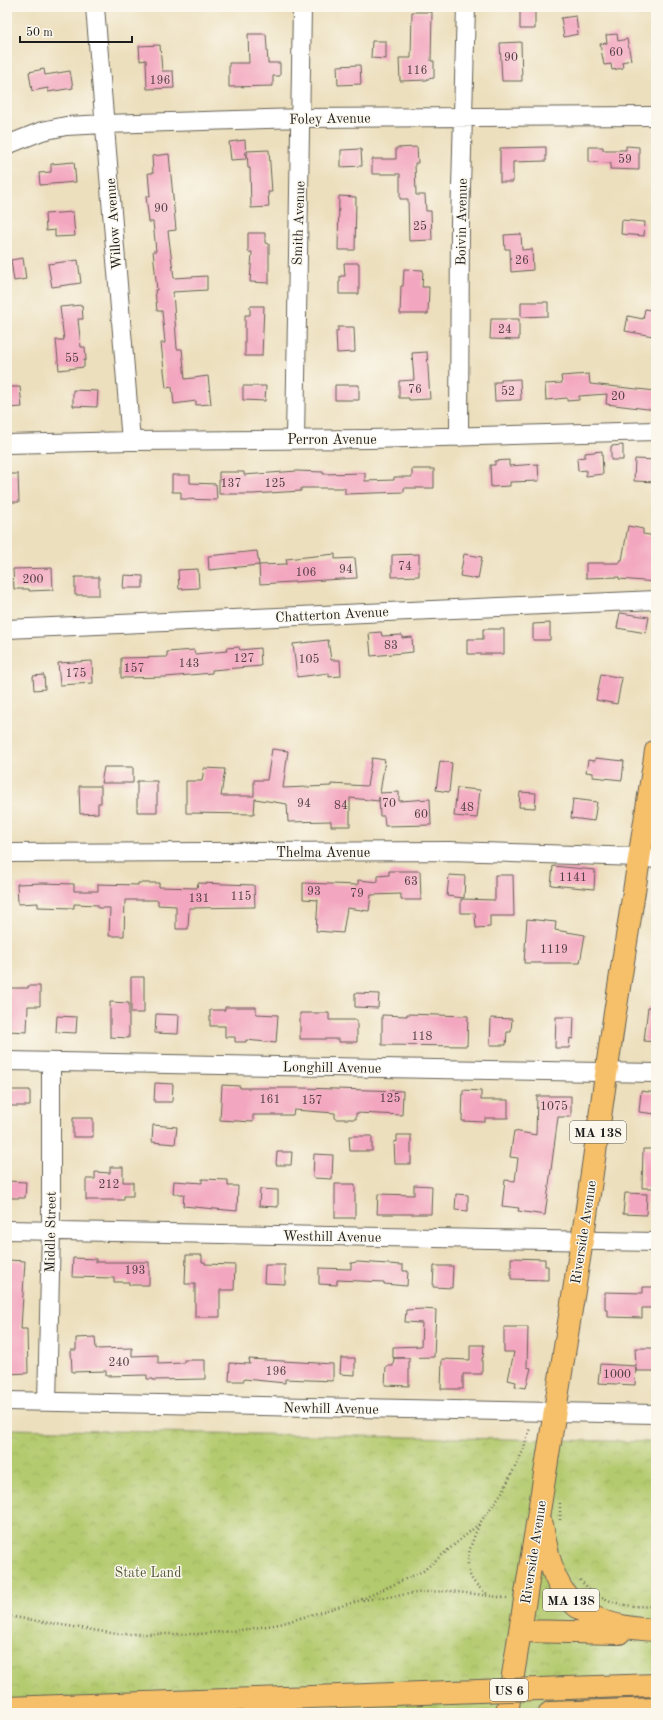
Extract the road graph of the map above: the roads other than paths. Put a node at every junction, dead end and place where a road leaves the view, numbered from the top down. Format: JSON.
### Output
{"nodes":[{"id":1,"x":95,"y":7,"type":"edge"},
{"id":2,"x":302,"y":7,"type":"edge"},
{"id":3,"x":466,"y":7,"type":"edge"},
{"id":4,"x":464,"y":116,"type":"junction"},
{"id":5,"x":656,"y":116,"type":"edge"},
{"id":6,"x":302,"y":118,"type":"junction"},
{"id":7,"x":105,"y":124,"type":"junction"},
{"id":8,"x":7,"y":145,"type":"edge"},
{"id":9,"x":656,"y":431,"type":"edge"},
{"id":10,"x":459,"y":437,"type":"junction"},
{"id":11,"x":295,"y":440,"type":"junction"},
{"id":12,"x":131,"y":441,"type":"junction"},
{"id":13,"x":7,"y":444,"type":"edge"},
{"id":14,"x":656,"y":600,"type":"edge"},
{"id":15,"x":7,"y":629,"type":"edge"},
{"id":16,"x":656,"y":751,"type":"edge"},
{"id":17,"x":7,"y":853,"type":"edge"},
{"id":18,"x":647,"y":858,"type":"edge"},
{"id":19,"x":7,"y":1061,"type":"edge"},
{"id":20,"x":51,"y":1062,"type":"junction"},
{"id":21,"x":606,"y":1072,"type":"junction"},
{"id":22,"x":656,"y":1073,"type":"edge"},
{"id":23,"x":7,"y":1230,"type":"edge"},
{"id":24,"x":51,"y":1231,"type":"junction"},
{"id":25,"x":582,"y":1240,"type":"junction"},
{"id":26,"x":656,"y":1242,"type":"edge"},
{"id":27,"x":7,"y":1401,"type":"edge"},
{"id":28,"x":47,"y":1402,"type":"junction"},
{"id":29,"x":555,"y":1412,"type":"junction"},
{"id":30,"x":655,"y":1414,"type":"dead end"},
{"id":31,"x":539,"y":1513,"type":"junction"},
{"id":32,"x":520,"y":1631,"type":"junction"},
{"id":33,"x":656,"y":1631,"type":"edge"},
{"id":34,"x":656,"y":1685,"type":"edge"},
{"id":35,"x":7,"y":1708,"type":"edge"},
{"id":36,"x":656,"y":1709,"type":"edge"},
{"id":37,"x":507,"y":1713,"type":"edge"},
{"id":38,"x":550,"y":1713,"type":"edge"},
{"id":39,"x":563,"y":1713,"type":"edge"}],
"edges":[{"from":1,"to":7,"type":"street","name":"Willow Avenue"},
{"from":2,"to":6,"type":"street","name":"Smith Avenue"},
{"from":3,"to":4,"type":"street","name":"Boivin Avenue"},
{"from":4,"to":5,"type":"street","name":"Foley Avenue"},
{"from":4,"to":6,"type":"street","name":"Foley Avenue"},
{"from":4,"to":10,"type":"street","name":"Boivin Avenue"},
{"from":6,"to":7,"type":"street","name":"Foley Avenue"},
{"from":6,"to":11,"type":"street","name":"Smith Avenue"},
{"from":7,"to":8,"type":"street","name":"Foley Avenue"},
{"from":7,"to":12,"type":"street","name":"Willow Avenue"},
{"from":9,"to":10,"type":"street","name":"Perron Avenue"},
{"from":10,"to":11,"type":"street","name":"Perron Avenue"},
{"from":11,"to":12,"type":"street","name":"Perron Avenue"},
{"from":12,"to":13,"type":"street","name":"Perron Avenue"},
{"from":14,"to":15,"type":"street","name":"Chatterton Avenue"},
{"from":16,"to":18,"type":"main road","name":"Riverside Avenue","number":"MA 138"},
{"from":17,"to":18,"type":"street","name":"Thelma Avenue"},
{"from":18,"to":21,"type":"main road","name":"Riverside Avenue","number":"MA 138"},
{"from":19,"to":20,"type":"street","name":"Longhill Avenue"},
{"from":20,"to":21,"type":"street","name":"Longhill Avenue"},
{"from":20,"to":24,"type":"street","name":"Middle Street"},
{"from":21,"to":22,"type":"street","name":"Longhill Avenue"},
{"from":21,"to":25,"type":"main road","name":"Riverside Avenue","number":"MA 138"},
{"from":23,"to":24,"type":"street","name":"Westhill Avenue"},
{"from":24,"to":25,"type":"street","name":"Westhill Avenue"},
{"from":24,"to":28,"type":"street","name":"Middle Street"},
{"from":25,"to":26,"type":"street","name":"Westhill Avenue"},
{"from":25,"to":29,"type":"main road","name":"Riverside Avenue","number":"MA 138"},
{"from":27,"to":28,"type":"street","name":"Newhill Avenue"},
{"from":28,"to":29,"type":"street","name":"Newhill Avenue"},
{"from":29,"to":30,"type":"street","name":"Newhill Avenue"},
{"from":29,"to":31,"type":"main road","name":"Riverside Avenue","number":"MA 138"},
{"from":31,"to":32,"type":"main road","name":"Riverside Avenue","number":"MA 138"},
{"from":31,"to":33,"type":"main road","number":"MA 138"},
{"from":32,"to":33,"type":"main road"},
{"from":32,"to":37,"type":"main road","name":"Riverside Avenue","number":"MA 138"},
{"from":34,"to":35,"type":"main road","number":"US 6","bridge":true},
{"from":36,"to":39,"type":"main road"},
{"from":38,"to":39,"type":"main road"}]}
